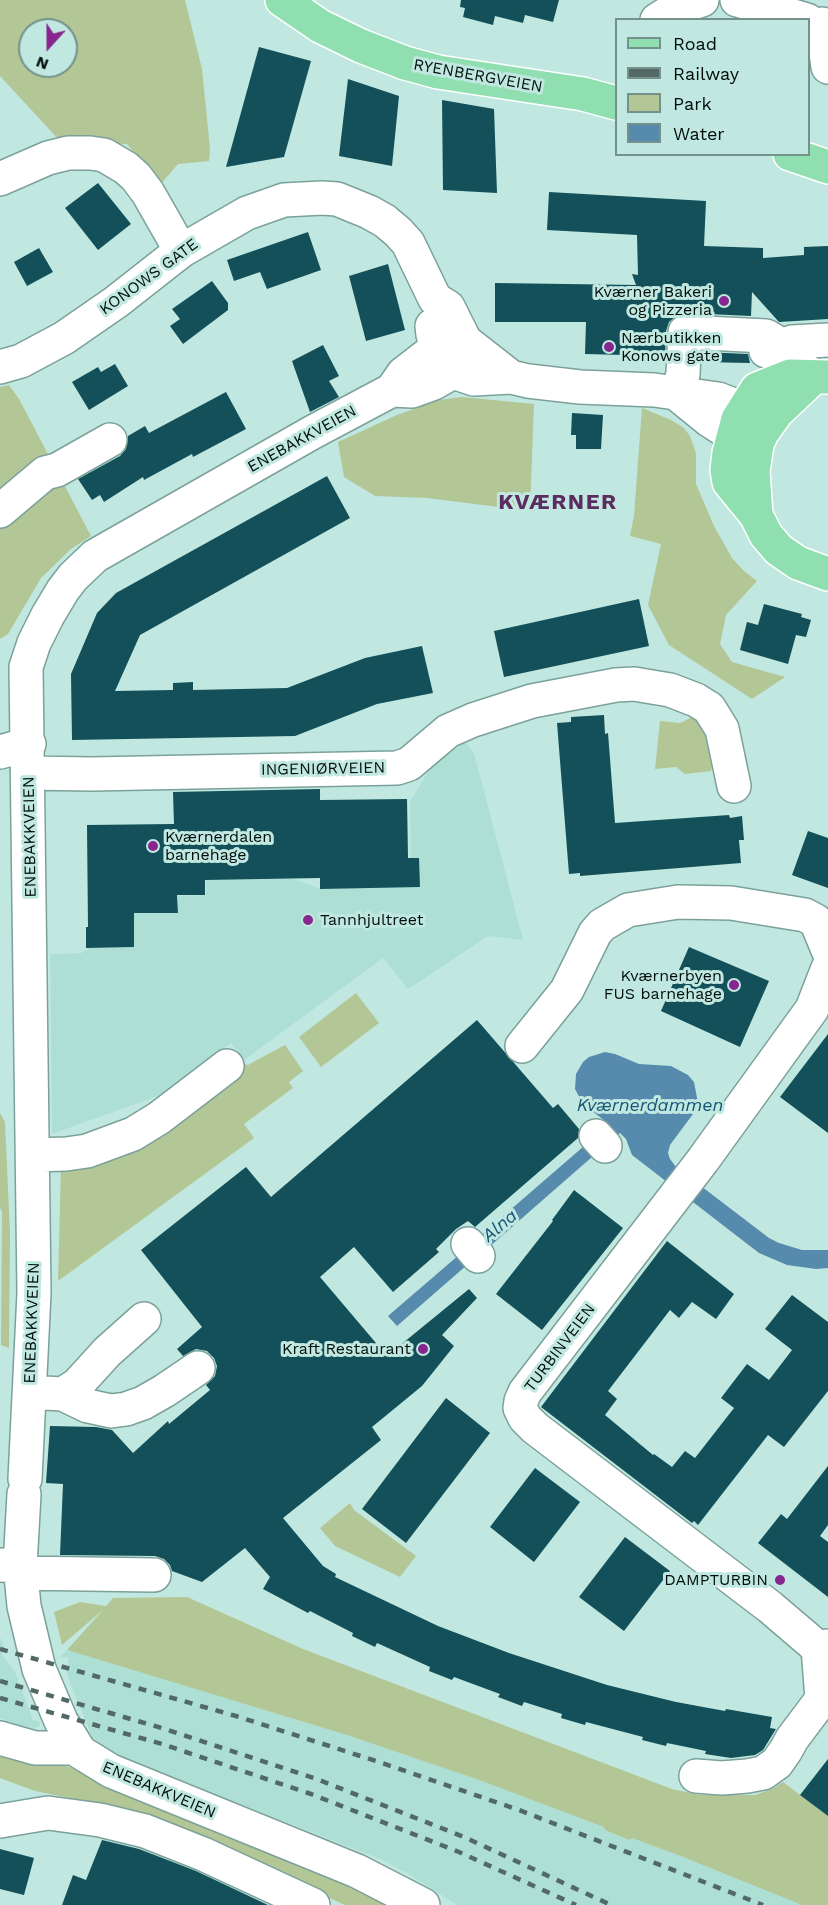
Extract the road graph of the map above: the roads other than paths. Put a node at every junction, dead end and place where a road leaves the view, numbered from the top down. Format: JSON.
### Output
{"nodes":[{"id":1,"x":282,"y":0,"type":"edge"},
{"id":2,"x":702,"y":0,"type":"edge"},
{"id":3,"x":737,"y":0,"type":"edge"},
{"id":4,"x":660,"y":18,"type":"edge"},
{"id":5,"x":802,"y":18,"type":"edge"},
{"id":6,"x":816,"y":22,"type":"edge"},
{"id":7,"x":828,"y":67,"type":"edge"},
{"id":8,"x":615,"y":96,"type":"edge"},
{"id":9,"x":796,"y":156,"type":"edge"},
{"id":10,"x":828,"y":167,"type":"edge"},
{"id":11,"x":0,"y":179,"type":"edge"},
{"id":12,"x":181,"y":251,"type":"junction"},
{"id":13,"x":802,"y":335,"type":"edge"},
{"id":14,"x":452,"y":353,"type":"junction"},
{"id":15,"x":0,"y":367,"type":"edge"},
{"id":16,"x":821,"y":377,"type":"edge"},
{"id":17,"x":677,"y":394,"type":"junction"},
{"id":18,"x":746,"y":426,"type":"junction"},
{"id":19,"x":110,"y":440,"type":"dead end"},
{"id":20,"x":0,"y":511,"type":"edge"},
{"id":21,"x":828,"y":574,"type":"edge"},
{"id":22,"x":13,"y":667,"type":"edge"},
{"id":23,"x":19,"y":756,"type":"edge"},
{"id":24,"x":734,"y":786,"type":"dead end"},
{"id":25,"x":828,"y":950,"type":"edge"},
{"id":26,"x":828,"y":968,"type":"edge"},
{"id":27,"x":522,"y":1046,"type":"dead end"},
{"id":28,"x":227,"y":1066,"type":"dead end"},
{"id":29,"x":33,"y":1155,"type":"junction"},
{"id":30,"x":144,"y":1319,"type":"dead end"},
{"id":31,"x":198,"y":1368,"type":"dead end"},
{"id":32,"x":30,"y":1393,"type":"junction"},
{"id":33,"x":63,"y":1394,"type":"junction"},
{"id":34,"x":15,"y":1567,"type":"edge"},
{"id":35,"x":154,"y":1575,"type":"dead end"},
{"id":36,"x":823,"y":1647,"type":"edge"},
{"id":37,"x":0,"y":1738,"type":"edge"},
{"id":38,"x":76,"y":1748,"type":"junction"},
{"id":39,"x":696,"y":1776,"type":"dead end"},
{"id":40,"x":0,"y":1821,"type":"edge"},
{"id":41,"x":313,"y":1905,"type":"edge"},
{"id":42,"x":423,"y":1905,"type":"edge"}],
"edges":[{"from":1,"to":8,"type":"main road","name":"RYENBERGVEIEN"},
{"from":2,"to":4,"type":"street"},
{"from":3,"to":5,"type":"street"},
{"from":6,"to":7,"type":"street"},
{"from":9,"to":10,"type":"main road"},
{"from":11,"to":12,"type":"street"},
{"from":12,"to":14,"type":"street","name":"KONOWS GATE"},
{"from":12,"to":15,"type":"street","name":"KONOWS GATE"},
{"from":13,"to":16,"type":"street"},
{"from":13,"to":17,"type":"street"},
{"from":14,"to":17,"type":"street","name":"KONOWS GATE"},
{"from":14,"to":22,"type":"street","name":"ENEBAKKVEIEN"},
{"from":16,"to":18,"type":"main road"},
{"from":17,"to":18,"type":"street"},
{"from":18,"to":21,"type":"main road"},
{"from":19,"to":20,"type":"street"},
{"from":22,"to":23,"type":"street","name":"ENEBAKKVEIEN"},
{"from":23,"to":24,"type":"street","name":"INGENIØRVEIEN"},
{"from":23,"to":29,"type":"street","name":"ENEBAKKVEIEN"},
{"from":25,"to":27,"type":"street"},
{"from":26,"to":36,"type":"street","name":"TURBINVEIEN"},
{"from":28,"to":29,"type":"street"},
{"from":29,"to":32,"type":"street","name":"ENEBAKKVEIEN"},
{"from":30,"to":33,"type":"street"},
{"from":31,"to":33,"type":"street"},
{"from":32,"to":33,"type":"street"},
{"from":32,"to":34,"type":"street","name":"ENEBAKKVEIEN"},
{"from":34,"to":35,"type":"street"},
{"from":34,"to":38,"type":"street","name":"ENEBAKKVEIEN"},
{"from":36,"to":39,"type":"street"},
{"from":37,"to":38,"type":"street"},
{"from":38,"to":42,"type":"street","name":"ENEBAKKVEIEN"},
{"from":40,"to":41,"type":"street"}]}
